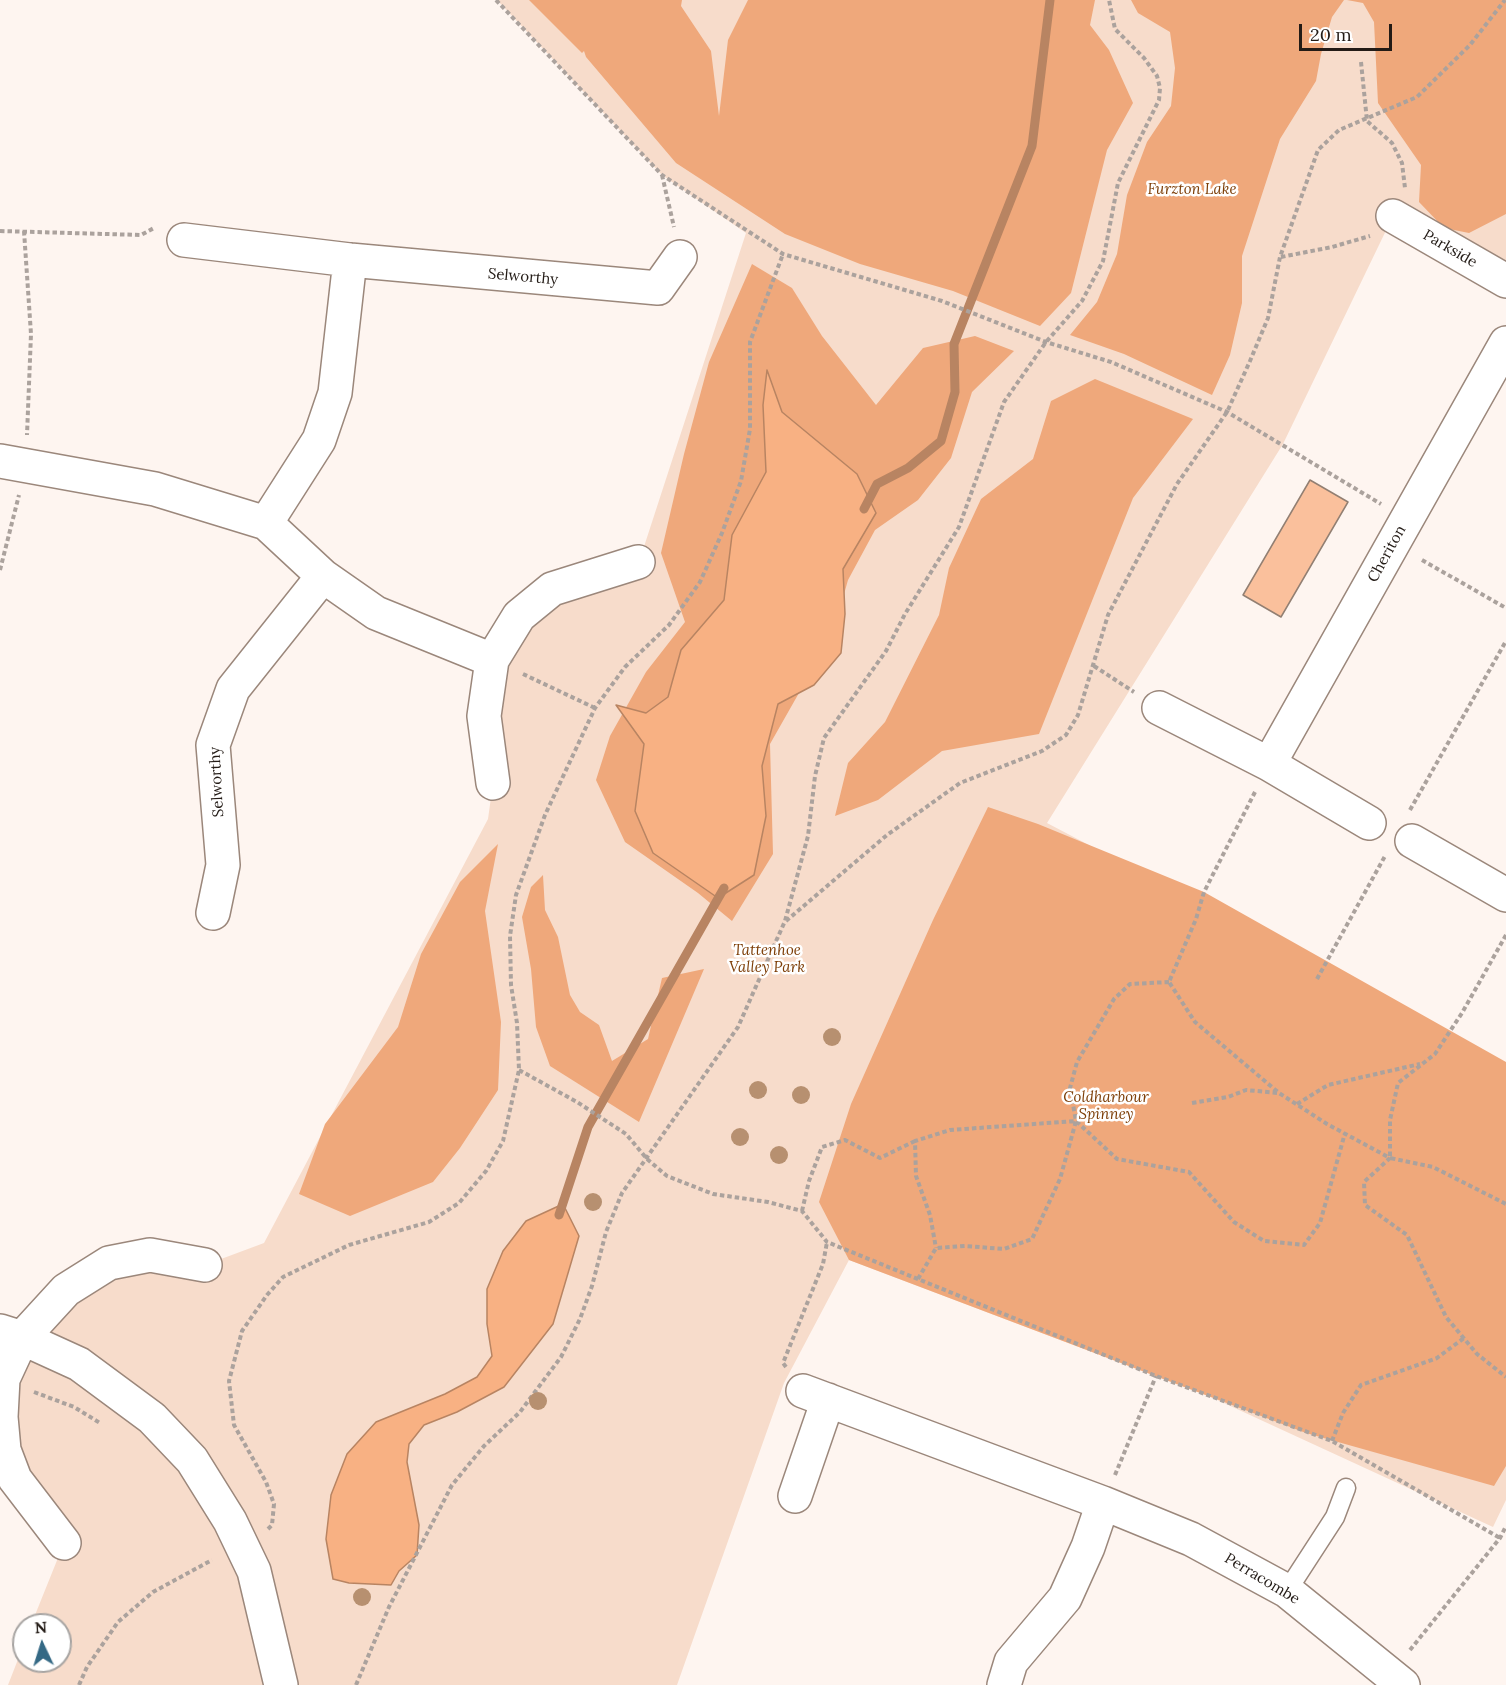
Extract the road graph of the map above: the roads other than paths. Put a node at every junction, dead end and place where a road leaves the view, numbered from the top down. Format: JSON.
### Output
{"nodes":[{"id":1,"x":1394,"y":216,"type":"dead end"},
{"id":2,"x":183,"y":240,"type":"road end"},
{"id":3,"x":680,"y":256,"type":"road end"},
{"id":4,"x":350,"y":260,"type":"junction"},
{"id":5,"x":1506,"y":281,"type":"edge"},
{"id":6,"x":1506,"y":343,"type":"edge"},
{"id":7,"x":13,"y":463,"type":"edge"},
{"id":8,"x":266,"y":523,"type":"junction"},
{"id":9,"x":639,"y":562,"type":"dead end"},
{"id":10,"x":323,"y":576,"type":"junction"},
{"id":11,"x":492,"y":660,"type":"junction"},
{"id":12,"x":1159,"y":708,"type":"road end"},
{"id":13,"x":1269,"y":764,"type":"junction"},
{"id":14,"x":493,"y":783,"type":"dead end"},
{"id":15,"x":1369,"y":823,"type":"dead end"},
{"id":16,"x":1412,"y":841,"type":"dead end"},
{"id":17,"x":1506,"y":895,"type":"edge"},
{"id":18,"x":213,"y":912,"type":"dead end"},
{"id":19,"x":205,"y":1265,"type":"dead end"},
{"id":20,"x":11,"y":1335,"type":"edge"},
{"id":21,"x":8,"y":1482,"type":"edge"},
{"id":22,"x":1346,"y":1488,"type":"dead end"},
{"id":23,"x":795,"y":1496,"type":"dead end"},
{"id":24,"x":1103,"y":1503,"type":"junction"},
{"id":25,"x":64,"y":1543,"type":"dead end"},
{"id":26,"x":1287,"y":1591,"type":"junction"},
{"id":27,"x":1397,"y":1680,"type":"edge"},
{"id":28,"x":281,"y":1685,"type":"edge"},
{"id":29,"x":1004,"y":1685,"type":"edge"}],
"edges":[{"from":1,"to":5,"type":"street","name":"Parkside"},
{"from":2,"to":4,"type":"street","name":"Selworthy"},
{"from":3,"to":4,"type":"street","name":"Selworthy"},
{"from":4,"to":8,"type":"street"},
{"from":6,"to":13,"type":"street","name":"Cheriton"},
{"from":7,"to":8,"type":"street"},
{"from":8,"to":10,"type":"street"},
{"from":9,"to":11,"type":"street"},
{"from":10,"to":11,"type":"street"},
{"from":10,"to":18,"type":"street","name":"Selworthy"},
{"from":11,"to":14,"type":"street"},
{"from":12,"to":13,"type":"street"},
{"from":13,"to":15,"type":"street"},
{"from":16,"to":17,"type":"street"},
{"from":19,"to":20,"type":"street"},
{"from":20,"to":21,"type":"street"},
{"from":20,"to":28,"type":"street"},
{"from":21,"to":25,"type":"street"},
{"from":22,"to":26,"type":"lane"},
{"from":23,"to":24,"type":"street","name":"Perracombe"},
{"from":24,"to":26,"type":"street","name":"Perracombe"},
{"from":24,"to":29,"type":"street"},
{"from":26,"to":27,"type":"street","name":"Perracombe"}]}
